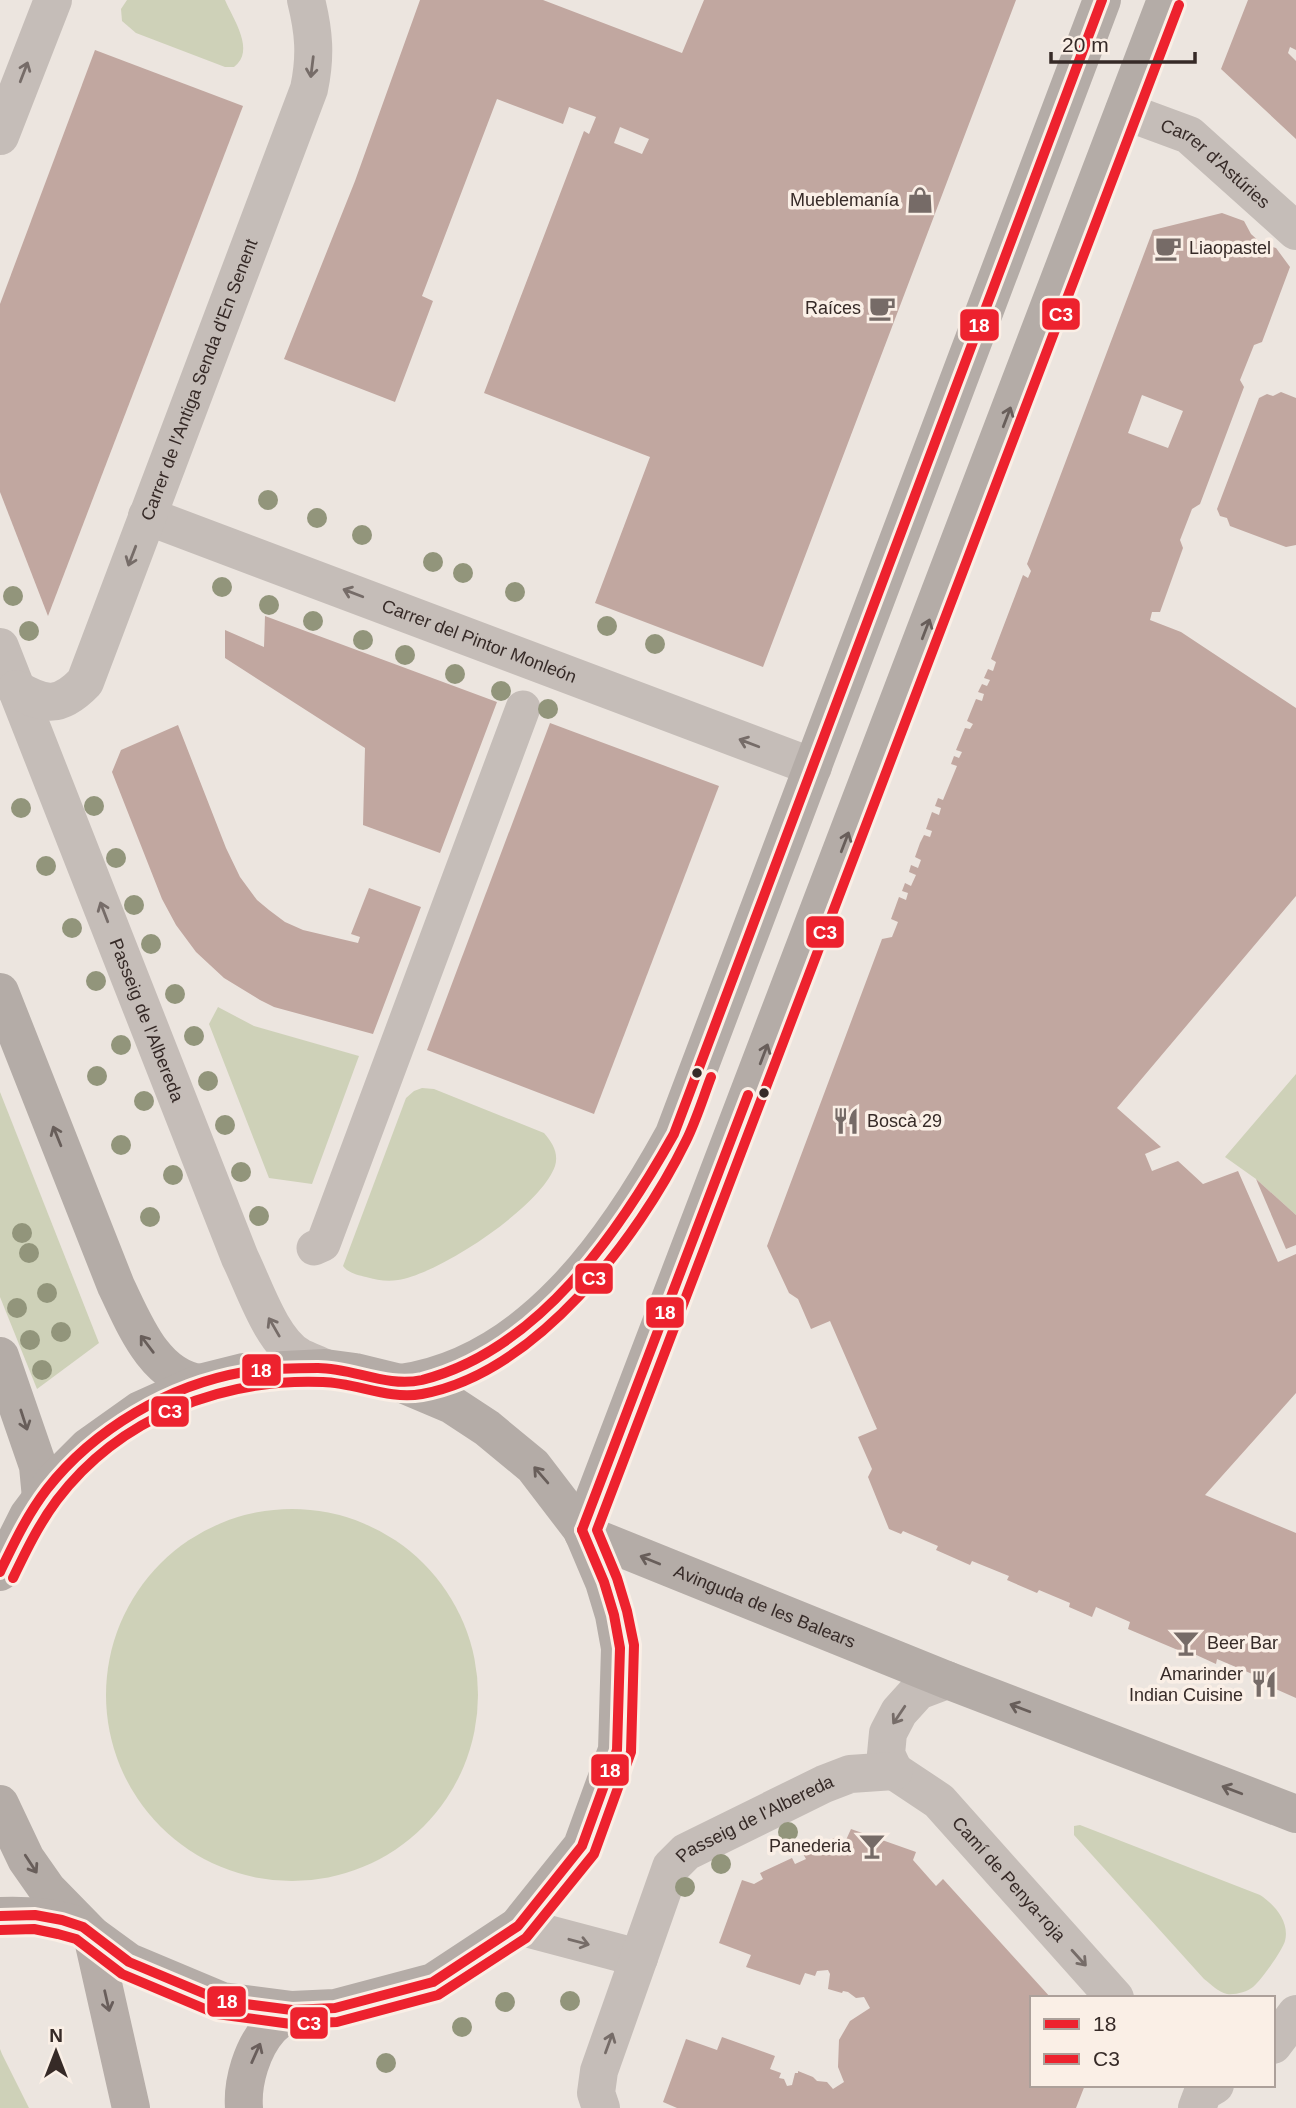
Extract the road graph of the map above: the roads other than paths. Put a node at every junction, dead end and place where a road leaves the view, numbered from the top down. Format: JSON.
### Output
{"nodes":[{"id":1,"x":53,"y":0,"type":"edge"},
{"id":2,"x":306,"y":0,"type":"edge"},
{"id":3,"x":1102,"y":0,"type":"edge"},
{"id":4,"x":1166,"y":0,"type":"edge"},
{"id":5,"x":1124,"y":111,"type":"junction"},
{"id":6,"x":0,"y":136,"type":"edge"},
{"id":7,"x":1296,"y":231,"type":"edge"},
{"id":8,"x":147,"y":516,"type":"junction"},
{"id":9,"x":0,"y":647,"type":"edge"},
{"id":10,"x":16,"y":689,"type":"junction"},
{"id":11,"x":523,"y":708,"type":"dead end"},
{"id":12,"x":813,"y":767,"type":"junction"},
{"id":13,"x":0,"y":992,"type":"edge"},
{"id":14,"x":314,"y":1248,"type":"dead end"},
{"id":15,"x":0,"y":1356,"type":"edge"},
{"id":16,"x":325,"y":1368,"type":"junction"},
{"id":17,"x":200,"y":1383,"type":"junction"},
{"id":18,"x":400,"y":1383,"type":"junction"},
{"id":19,"x":41,"y":1498,"type":"junction"},
{"id":20,"x":582,"y":1531,"type":"junction"},
{"id":21,"x":0,"y":1572,"type":"edge"},
{"id":22,"x":947,"y":1680,"type":"junction"},
{"id":23,"x":894,"y":1772,"type":"junction"},
{"id":24,"x":0,"y":1804,"type":"edge"},
{"id":25,"x":1296,"y":1814,"type":"edge"},
{"id":26,"x":0,"y":1916,"type":"edge"},
{"id":27,"x":518,"y":1926,"type":"junction"},
{"id":28,"x":88,"y":1931,"type":"junction"},
{"id":29,"x":639,"y":1958,"type":"junction"},
{"id":30,"x":1113,"y":1996,"type":"edge"},
{"id":31,"x":292,"y":2010,"type":"junction"},
{"id":32,"x":1296,"y":2014,"type":"edge"},
{"id":33,"x":1275,"y":2042,"type":"edge"},
{"id":34,"x":131,"y":2108,"type":"edge"},
{"id":35,"x":244,"y":2108,"type":"edge"},
{"id":36,"x":601,"y":2108,"type":"edge"}],
"edges":[{"from":6,"to":1,"type":"street","one_way":true},
{"from":2,"to":8,"type":"street","name":"Carrer de l'Antiga Senda d'En Senent","one_way":true},
{"from":3,"to":12,"type":"main road"},
{"from":4,"to":5,"type":"main road"},
{"from":5,"to":7,"type":"street","name":"Carrer d'Astúries"},
{"from":20,"to":5,"type":"main road","one_way":true},
{"from":8,"to":10,"type":"street","name":"Carrer de l'Antiga Senda d'En Senent","one_way":true},
{"from":12,"to":8,"type":"street","name":"Carrer del Pintor Monleón","one_way":true},
{"from":9,"to":10,"type":"street","name":"Passeig de l'Albereda"},
{"from":16,"to":10,"type":"street","name":"Passeig de l'Albereda","one_way":true},
{"from":11,"to":14,"type":"street"},
{"from":12,"to":18,"type":"main road"},
{"from":17,"to":13,"type":"main road","one_way":true},
{"from":15,"to":19,"type":"main road","one_way":true},
{"from":16,"to":17,"type":"main road"},
{"from":16,"to":18,"type":"main road"},
{"from":17,"to":19,"type":"main road"},
{"from":20,"to":18,"type":"main road","one_way":true},
{"from":19,"to":21,"type":"main road"},
{"from":22,"to":20,"type":"main road","name":"Avinguda de les Balears","one_way":true},
{"from":20,"to":27,"type":"main road"},
{"from":22,"to":23,"type":"street","one_way":true},
{"from":25,"to":22,"type":"main road","name":"Avinguda de les Balears","one_way":true},
{"from":23,"to":29,"type":"street","name":"Passeig de l'Albereda"},
{"from":23,"to":30,"type":"street","name":"Camí de Penya-roja","one_way":true},
{"from":24,"to":28,"type":"main road","one_way":true},
{"from":26,"to":28,"type":"main road"},
{"from":27,"to":29,"type":"street","one_way":true},
{"from":27,"to":31,"type":"main road"},
{"from":28,"to":31,"type":"main road"},
{"from":28,"to":34,"type":"main road","one_way":true},
{"from":36,"to":29,"type":"street","name":"Passeig de l'Albereda","one_way":true},
{"from":35,"to":31,"type":"main road","one_way":true},
{"from":32,"to":33,"type":"street"}]}
